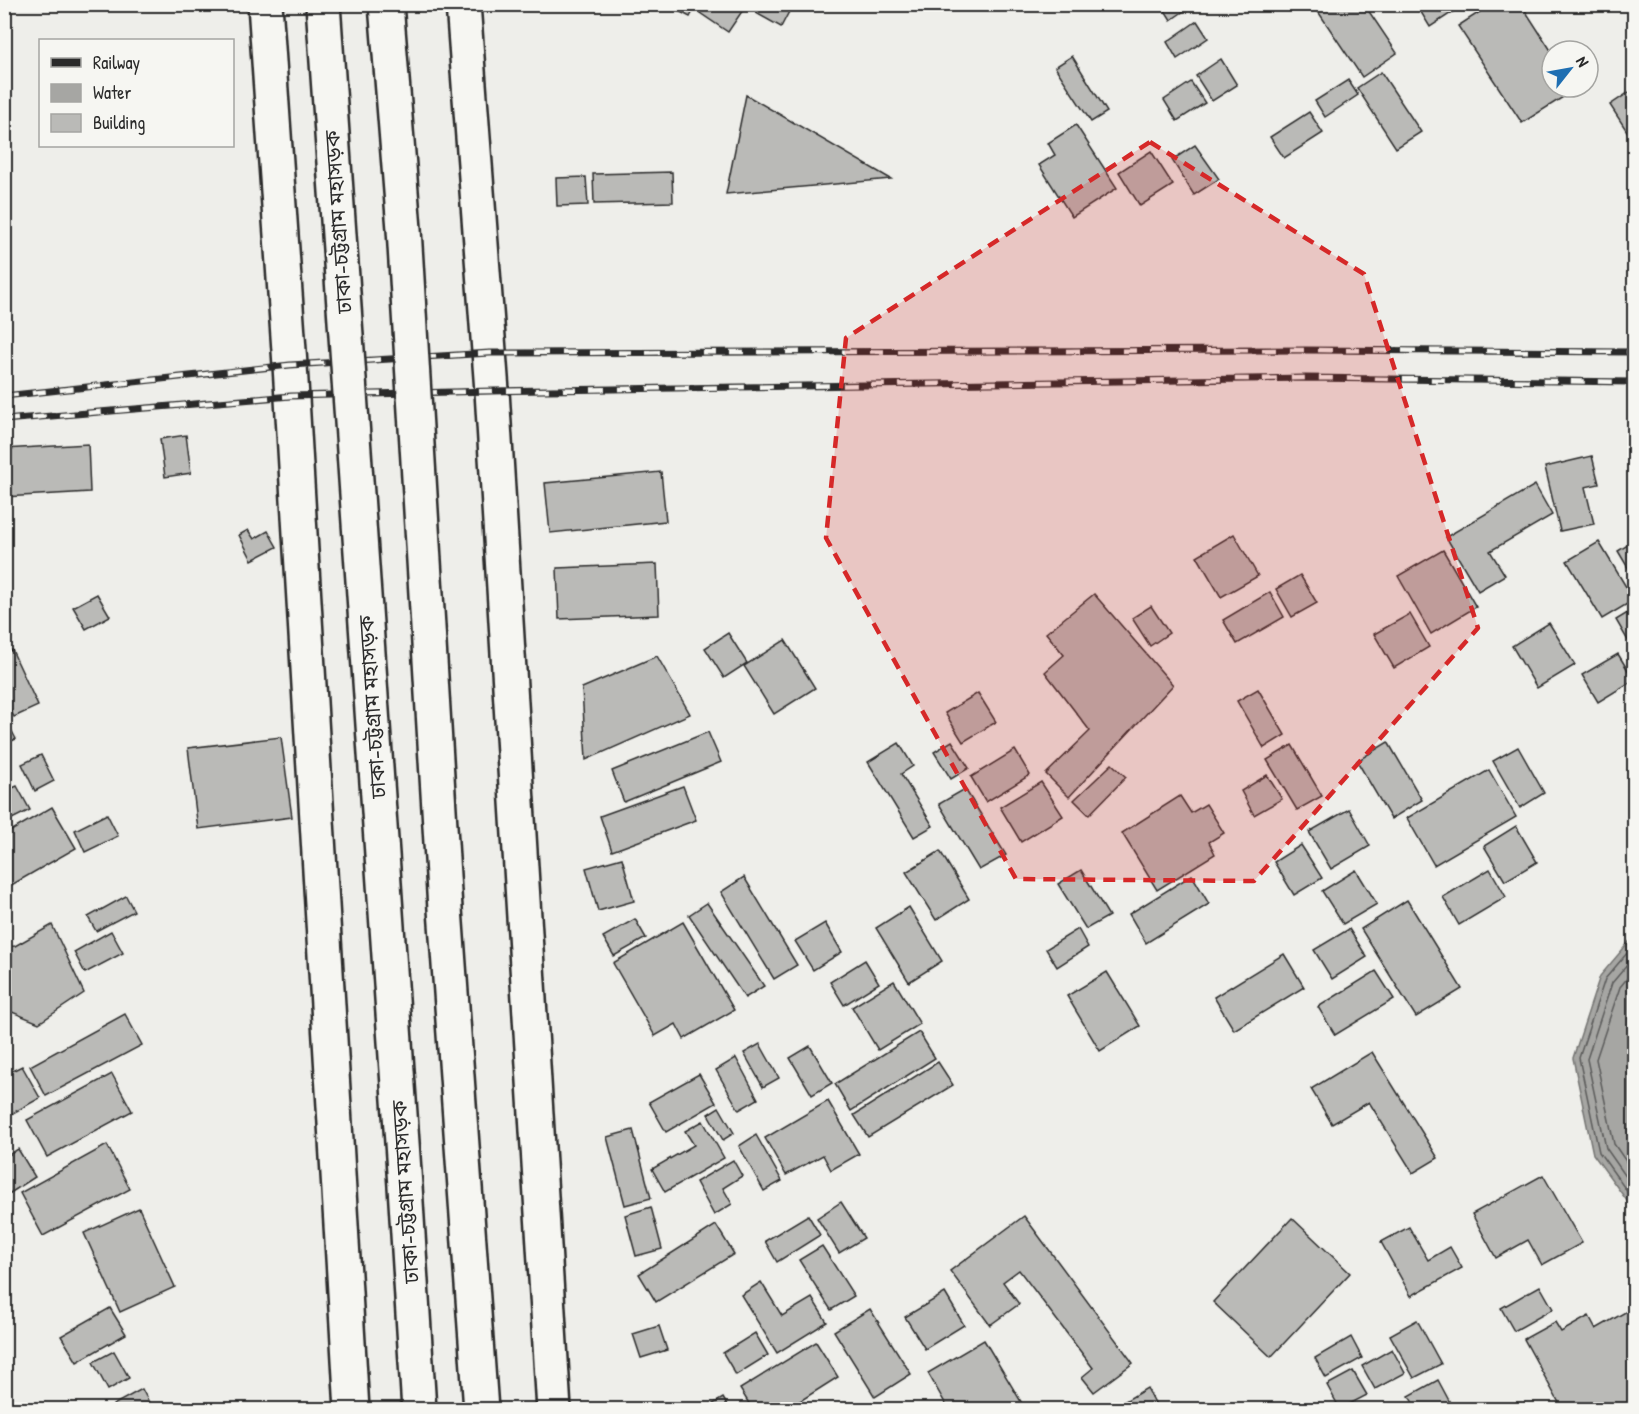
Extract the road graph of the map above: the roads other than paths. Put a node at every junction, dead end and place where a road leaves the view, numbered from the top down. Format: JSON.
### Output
{"nodes":[{"id":1,"x":265,"y":4,"type":"edge"},
{"id":2,"x":323,"y":4,"type":"edge"},
{"id":3,"x":386,"y":4,"type":"edge"},
{"id":4,"x":463,"y":4,"type":"edge"},
{"id":5,"x":352,"y":1410,"type":"edge"},
{"id":6,"x":419,"y":1410,"type":"edge"},
{"id":7,"x":481,"y":1410,"type":"edge"},
{"id":8,"x":554,"y":1410,"type":"edge"}],
"edges":[{"from":1,"to":5,"type":"highway"},
{"from":2,"to":6,"type":"highway","name":"ঢাকা-চট্টগ্রাম মহাসড়ক","bridge":true},
{"from":3,"to":7,"type":"highway","bridge":true},
{"from":4,"to":8,"type":"highway"}]}
